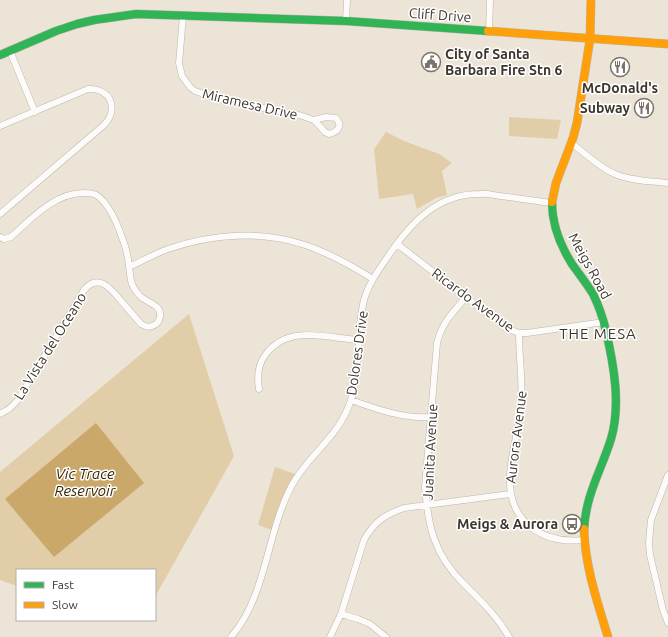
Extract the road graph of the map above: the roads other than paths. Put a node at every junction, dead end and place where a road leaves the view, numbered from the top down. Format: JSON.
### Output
{"nodes":[{"id":1,"x":347,"y":0,"type":"edge"},
{"id":2,"x":490,"y":0,"type":"edge"},
{"id":3,"x":591,"y":0,"type":"edge"},
{"id":4,"x":183,"y":16,"type":"junction"},
{"id":5,"x":346,"y":21,"type":"junction"},
{"id":6,"x":489,"y":32,"type":"junction"},
{"id":7,"x":589,"y":39,"type":"junction"},
{"id":8,"x":668,"y":44,"type":"edge"},
{"id":9,"x":10,"y":51,"type":"junction"},
{"id":10,"x":0,"y":55,"type":"edge"},
{"id":11,"x":35,"y":112,"type":"junction"},
{"id":12,"x":314,"y":120,"type":"dead end"},
{"id":13,"x":0,"y":126,"type":"edge"},
{"id":14,"x":571,"y":144,"type":"junction"},
{"id":15,"x":668,"y":183,"type":"edge"},
{"id":16,"x":552,"y":203,"type":"junction"},
{"id":17,"x":0,"y":214,"type":"edge"},
{"id":18,"x":0,"y":237,"type":"edge"},
{"id":19,"x":397,"y":244,"type":"junction"},
{"id":20,"x":129,"y":267,"type":"junction"},
{"id":21,"x":374,"y":279,"type":"junction"},
{"id":22,"x":466,"y":297,"type":"junction"},
{"id":23,"x":604,"y":322,"type":"junction"},
{"id":24,"x":519,"y":333,"type":"junction"},
{"id":25,"x":359,"y":340,"type":"junction"},
{"id":26,"x":259,"y":389,"type":"dead end"},
{"id":27,"x":351,"y":400,"type":"junction"},
{"id":28,"x":0,"y":414,"type":"edge"},
{"id":29,"x":431,"y":417,"type":"junction"},
{"id":30,"x":668,"y":475,"type":"edge"},
{"id":31,"x":510,"y":494,"type":"junction"},
{"id":32,"x":426,"y":505,"type":"junction"},
{"id":33,"x":583,"y":540,"type":"junction"},
{"id":34,"x":341,"y":614,"type":"junction"},
{"id":35,"x":668,"y":623,"type":"edge"},
{"id":36,"x":231,"y":637,"type":"edge"},
{"id":37,"x":330,"y":637,"type":"edge"},
{"id":38,"x":386,"y":637,"type":"edge"},
{"id":39,"x":509,"y":637,"type":"edge"},
{"id":40,"x":608,"y":637,"type":"edge"}],
"edges":[{"from":1,"to":5,"type":"street"},
{"from":2,"to":6,"type":"street"},
{"from":3,"to":7,"type":"main road","name":"Meigs Road"},
{"from":4,"to":5,"type":"main road","name":"Cliff Drive"},
{"from":4,"to":9,"type":"main road","name":"Cliff Drive"},
{"from":4,"to":12,"type":"street","name":"Miramesa Drive"},
{"from":5,"to":6,"type":"main road","name":"Cliff Drive"},
{"from":6,"to":7,"type":"main road","name":"Cliff Drive"},
{"from":7,"to":8,"type":"main road","name":"Cliff Drive"},
{"from":7,"to":14,"type":"main road","name":"Meigs Road"},
{"from":9,"to":10,"type":"main road","name":"Cliff Drive"},
{"from":9,"to":11,"type":"street"},
{"from":11,"to":13,"type":"street"},
{"from":11,"to":17,"type":"street"},
{"from":14,"to":15,"type":"street"},
{"from":14,"to":16,"type":"main road","name":"Meigs Road"},
{"from":16,"to":19,"type":"street","name":"Dolores Drive"},
{"from":16,"to":23,"type":"main road","name":"Meigs Road"},
{"from":18,"to":20,"type":"street"},
{"from":19,"to":21,"type":"street","name":"Dolores Drive"},
{"from":19,"to":22,"type":"street","name":"Ricardo Avenue"},
{"from":20,"to":21,"type":"street"},
{"from":20,"to":28,"type":"street","name":"La Vista del Oceano"},
{"from":21,"to":25,"type":"street","name":"Dolores Drive"},
{"from":22,"to":24,"type":"street","name":"Ricardo Avenue"},
{"from":22,"to":29,"type":"street","name":"Juanita Avenue"},
{"from":23,"to":24,"type":"street","name":"Ricardo Avenue"},
{"from":23,"to":33,"type":"main road","name":"Meigs Road"},
{"from":24,"to":31,"type":"street","name":"Aurora Avenue"},
{"from":25,"to":26,"type":"street"},
{"from":25,"to":27,"type":"street","name":"Dolores Drive"},
{"from":27,"to":29,"type":"street"},
{"from":27,"to":36,"type":"street","name":"Dolores Drive"},
{"from":29,"to":32,"type":"street","name":"Juanita Avenue"},
{"from":30,"to":35,"type":"street"},
{"from":31,"to":32,"type":"street"},
{"from":31,"to":33,"type":"street","name":"Aurora Avenue"},
{"from":32,"to":34,"type":"street"},
{"from":32,"to":39,"type":"street","name":"Juanita Avenue"},
{"from":33,"to":40,"type":"main road","name":"Meigs Road"},
{"from":34,"to":37,"type":"street"},
{"from":34,"to":38,"type":"street"}]}
